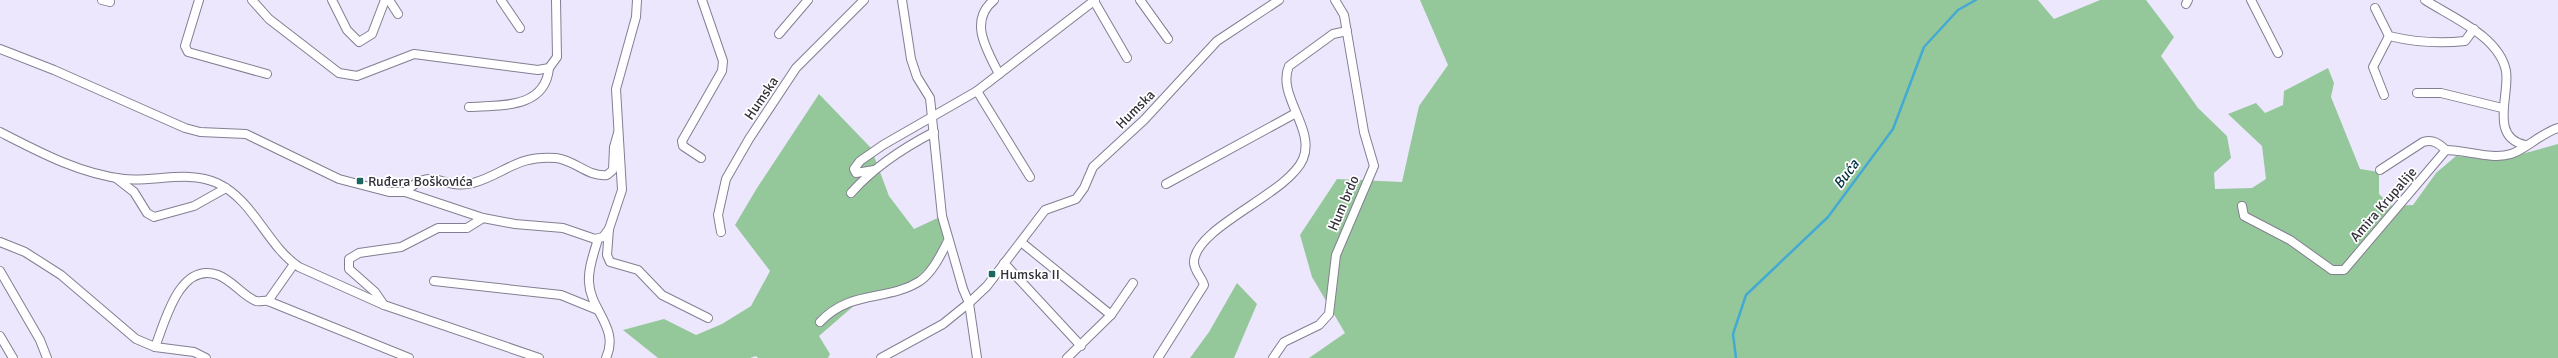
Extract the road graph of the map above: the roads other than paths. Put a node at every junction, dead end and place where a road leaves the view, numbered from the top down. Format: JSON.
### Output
{"nodes":[{"id":1,"x":102,"y":0,"type":"edge"},
{"id":2,"x":199,"y":0,"type":"edge"},
{"id":3,"x":252,"y":0,"type":"edge"},
{"id":4,"x":332,"y":0,"type":"edge"},
{"id":5,"x":385,"y":0,"type":"edge"},
{"id":6,"x":389,"y":0,"type":"edge"},
{"id":7,"x":501,"y":0,"type":"edge"},
{"id":8,"x":556,"y":0,"type":"edge"},
{"id":9,"x":637,"y":0,"type":"edge"},
{"id":10,"x":702,"y":0,"type":"edge"},
{"id":11,"x":808,"y":0,"type":"edge"},
{"id":12,"x":864,"y":0,"type":"edge"},
{"id":13,"x":902,"y":0,"type":"edge"},
{"id":14,"x":994,"y":0,"type":"edge"},
{"id":15,"x":1094,"y":0,"type":"edge"},
{"id":16,"x":1140,"y":0,"type":"edge"},
{"id":17,"x":1279,"y":0,"type":"edge"},
{"id":18,"x":1335,"y":0,"type":"edge"},
{"id":19,"x":2251,"y":0,"type":"edge"},
{"id":20,"x":2425,"y":0,"type":"edge"},
{"id":21,"x":110,"y":2,"type":"dead end"},
{"id":22,"x":2375,"y":8,"type":"dead end"},
{"id":23,"x":398,"y":14,"type":"dead end"},
{"id":24,"x":520,"y":28,"type":"dead end"},
{"id":25,"x":2474,"y":30,"type":"junction"},
{"id":26,"x":1347,"y":31,"type":"junction"},
{"id":27,"x":779,"y":34,"type":"dead end"},
{"id":28,"x":2388,"y":36,"type":"junction"},
{"id":29,"x":1168,"y":39,"type":"dead end"},
{"id":30,"x":0,"y":49,"type":"edge"},
{"id":31,"x":2278,"y":53,"type":"dead end"},
{"id":32,"x":1127,"y":58,"type":"dead end"},
{"id":33,"x":549,"y":68,"type":"junction"},
{"id":34,"x":267,"y":74,"type":"dead end"},
{"id":35,"x":999,"y":74,"type":"junction"},
{"id":36,"x":977,"y":91,"type":"junction"},
{"id":37,"x":2417,"y":92,"type":"dead end"},
{"id":38,"x":2384,"y":95,"type":"dead end"},
{"id":39,"x":470,"y":107,"type":"dead end"},
{"id":40,"x":2502,"y":108,"type":"junction"},
{"id":41,"x":1296,"y":113,"type":"junction"},
{"id":42,"x":933,"y":118,"type":"junction"},
{"id":43,"x":2558,"y":128,"type":"edge"},
{"id":44,"x":0,"y":132,"type":"edge"},
{"id":45,"x":934,"y":132,"type":"junction"},
{"id":46,"x":618,"y":133,"type":"junction"},
{"id":47,"x":2525,"y":145,"type":"junction"},
{"id":48,"x":2446,"y":150,"type":"junction"},
{"id":49,"x":701,"y":158,"type":"dead end"},
{"id":50,"x":874,"y":170,"type":"junction"},
{"id":51,"x":2380,"y":170,"type":"dead end"},
{"id":52,"x":1030,"y":177,"type":"dead end"},
{"id":53,"x":116,"y":178,"type":"junction"},
{"id":54,"x":1166,"y":184,"type":"dead end"},
{"id":55,"x":226,"y":188,"type":"junction"},
{"id":56,"x":405,"y":192,"type":"junction"},
{"id":57,"x":851,"y":193,"type":"dead end"},
{"id":58,"x":2242,"y":206,"type":"dead end"},
{"id":59,"x":483,"y":218,"type":"junction"},
{"id":60,"x":609,"y":229,"type":"junction"},
{"id":61,"x":721,"y":232,"type":"dead end"},
{"id":62,"x":598,"y":239,"type":"junction"},
{"id":63,"x":948,"y":241,"type":"junction"},
{"id":64,"x":0,"y":242,"type":"edge"},
{"id":65,"x":1021,"y":242,"type":"junction"},
{"id":66,"x":1004,"y":263,"type":"junction"},
{"id":67,"x":294,"y":264,"type":"junction"},
{"id":68,"x":0,"y":271,"type":"edge"},
{"id":69,"x":434,"y":281,"type":"dead end"},
{"id":70,"x":1133,"y":283,"type":"dead end"},
{"id":71,"x":268,"y":301,"type":"junction"},
{"id":72,"x":969,"y":302,"type":"junction"},
{"id":73,"x":384,"y":305,"type":"junction"},
{"id":74,"x":598,"y":310,"type":"junction"},
{"id":75,"x":1111,"y":315,"type":"junction"},
{"id":76,"x":708,"y":318,"type":"dead end"},
{"id":77,"x":820,"y":322,"type":"dead end"},
{"id":78,"x":0,"y":336,"type":"edge"},
{"id":79,"x":1081,"y":346,"type":"junction"},
{"id":80,"x":155,"y":347,"type":"junction"},
{"id":81,"x":13,"y":358,"type":"edge"},
{"id":82,"x":47,"y":358,"type":"edge"},
{"id":83,"x":206,"y":358,"type":"edge"},
{"id":84,"x":409,"y":358,"type":"edge"},
{"id":85,"x":539,"y":358,"type":"edge"},
{"id":86,"x":606,"y":358,"type":"edge"},
{"id":87,"x":881,"y":358,"type":"edge"},
{"id":88,"x":977,"y":358,"type":"edge"},
{"id":89,"x":1067,"y":358,"type":"edge"},
{"id":90,"x":1158,"y":358,"type":"edge"},
{"id":91,"x":1273,"y":358,"type":"edge"}],
"edges":[{"from":1,"to":21,"type":"street"},
{"from":2,"to":34,"type":"street"},
{"from":3,"to":33,"type":"street"},
{"from":4,"to":5,"type":"street"},
{"from":6,"to":23,"type":"street"},
{"from":7,"to":24,"type":"street"},
{"from":8,"to":33,"type":"street"},
{"from":9,"to":46,"type":"street"},
{"from":10,"to":49,"type":"street"},
{"from":11,"to":27,"type":"street"},
{"from":12,"to":61,"type":"street","name":"Humska"},
{"from":13,"to":42,"type":"street"},
{"from":14,"to":35,"type":"street"},
{"from":15,"to":32,"type":"street"},
{"from":15,"to":35,"type":"street"},
{"from":16,"to":29,"type":"street"},
{"from":17,"to":65,"type":"street","name":"Humska"},
{"from":18,"to":26,"type":"street","name":"Hum brdo"},
{"from":19,"to":31,"type":"street"},
{"from":20,"to":25,"type":"street"},
{"from":22,"to":28,"type":"street"},
{"from":25,"to":28,"type":"street"},
{"from":25,"to":40,"type":"street"},
{"from":26,"to":41,"type":"street"},
{"from":26,"to":91,"type":"street","name":"Hum brdo"},
{"from":28,"to":38,"type":"street"},
{"from":30,"to":56,"type":"street"},
{"from":33,"to":39,"type":"street"},
{"from":35,"to":36,"type":"street"},
{"from":36,"to":42,"type":"street"},
{"from":36,"to":52,"type":"street"},
{"from":37,"to":40,"type":"street"},
{"from":40,"to":47,"type":"street"},
{"from":41,"to":54,"type":"street"},
{"from":41,"to":90,"type":"street"},
{"from":42,"to":45,"type":"street"},
{"from":42,"to":50,"type":"street"},
{"from":43,"to":47,"type":"street"},
{"from":44,"to":53,"type":"street"},
{"from":45,"to":50,"type":"street"},
{"from":45,"to":63,"type":"street"},
{"from":46,"to":56,"type":"street"},
{"from":46,"to":60,"type":"street"},
{"from":47,"to":48,"type":"street"},
{"from":48,"to":51,"type":"street"},
{"from":48,"to":58,"type":"street","name":"Amira Krupalije"},
{"from":50,"to":57,"type":"street"},
{"from":53,"to":55,"type":"street"},
{"from":53,"to":55,"type":"street"},
{"from":55,"to":67,"type":"street"},
{"from":56,"to":59,"type":"street"},
{"from":59,"to":62,"type":"street"},
{"from":59,"to":73,"type":"street"},
{"from":60,"to":62,"type":"street"},
{"from":60,"to":76,"type":"street"},
{"from":62,"to":74,"type":"street"},
{"from":63,"to":72,"type":"street"},
{"from":63,"to":77,"type":"street"},
{"from":64,"to":80,"type":"street"},
{"from":65,"to":66,"type":"street","name":"Humska"},
{"from":65,"to":75,"type":"street"},
{"from":66,"to":72,"type":"street","name":"Humska"},
{"from":66,"to":79,"type":"street"},
{"from":67,"to":71,"type":"street"},
{"from":67,"to":73,"type":"street"},
{"from":68,"to":82,"type":"street"},
{"from":69,"to":74,"type":"street"},
{"from":70,"to":75,"type":"street"},
{"from":71,"to":80,"type":"street"},
{"from":71,"to":84,"type":"street"},
{"from":72,"to":87,"type":"street","name":"Humska"},
{"from":72,"to":88,"type":"street"},
{"from":73,"to":85,"type":"street"},
{"from":74,"to":86,"type":"street"},
{"from":75,"to":79,"type":"street"},
{"from":78,"to":81,"type":"street"},
{"from":79,"to":89,"type":"street"},
{"from":80,"to":83,"type":"street"}]}
